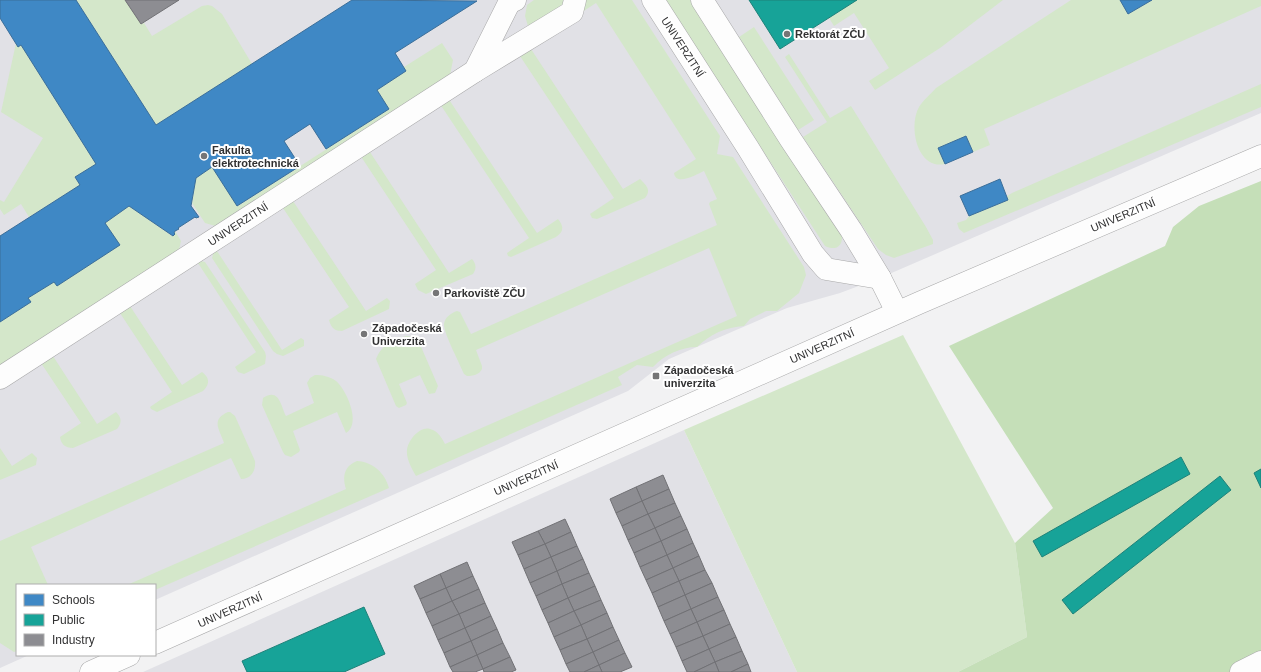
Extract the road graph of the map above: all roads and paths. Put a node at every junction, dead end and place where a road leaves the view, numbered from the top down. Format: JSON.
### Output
{"nodes":[{"id":1,"x":514,"y":0,"type":"edge"},
{"id":2,"x":575,"y":0,"type":"edge"},
{"id":3,"x":653,"y":0,"type":"edge"},
{"id":4,"x":702,"y":0,"type":"edge"},
{"id":5,"x":475,"y":71,"type":"junction"},
{"id":6,"x":1261,"y":156,"type":"edge"},
{"id":7,"x":880,"y":278,"type":"junction"},
{"id":8,"x":897,"y":312,"type":"junction"},
{"id":9,"x":0,"y":378,"type":"edge"},
{"id":10,"x":156,"y":643,"type":"edge"},
{"id":11,"x":127,"y":656,"type":"edge"},
{"id":12,"x":1261,"y":662,"type":"edge"},
{"id":13,"x":91,"y":672,"type":"edge"},
{"id":14,"x":1241,"y":672,"type":"edge"}],
"edges":[{"from":1,"to":5,"type":"street","name":"UNIVERZITNÍ"},
{"from":2,"to":5,"type":"street","name":"UNIVERZITNÍ"},
{"from":3,"to":7,"type":"street","name":"UNIVERZITNÍ"},
{"from":4,"to":7,"type":"street"},
{"from":5,"to":9,"type":"street","name":"UNIVERZITNÍ"},
{"from":6,"to":8,"type":"street","name":"UNIVERZITNÍ"},
{"from":7,"to":8,"type":"street"},
{"from":8,"to":10,"type":"street","name":"UNIVERZITNÍ"},
{"from":11,"to":13,"type":"street"},
{"from":12,"to":14,"type":"street"}]}
